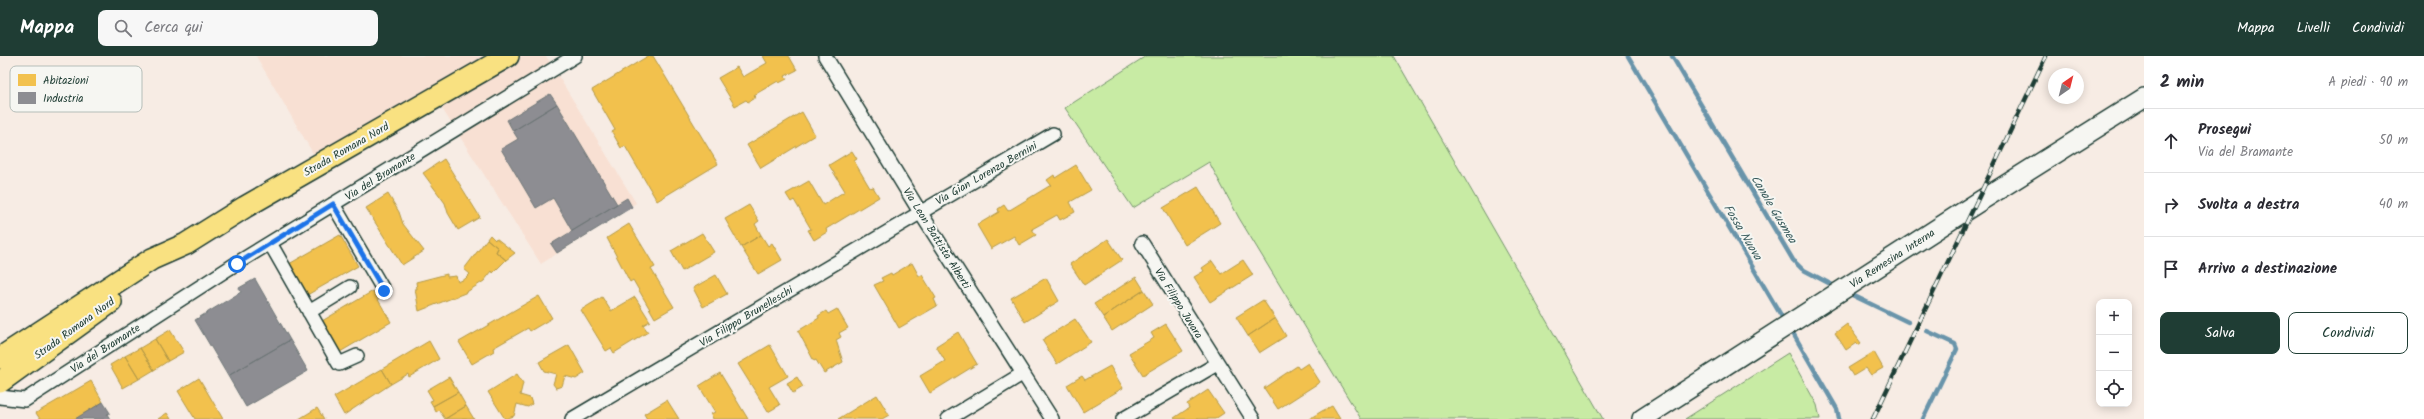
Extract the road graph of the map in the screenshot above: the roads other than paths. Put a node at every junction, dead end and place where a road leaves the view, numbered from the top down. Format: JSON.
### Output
{"nodes":[{"id":1,"x":508,"y":56,"type":"edge"},
{"id":2,"x":575,"y":56,"type":"edge"},
{"id":3,"x":825,"y":56,"type":"edge"},
{"id":4,"x":2144,"y":98,"type":"edge"},
{"id":5,"x":1053,"y":134,"type":"dead end"},
{"id":6,"x":333,"y":204,"type":"junction"},
{"id":7,"x":920,"y":212,"type":"junction"},
{"id":8,"x":270,"y":243,"type":"junction"},
{"id":9,"x":1142,"y":243,"type":"dead end"},
{"id":10,"x":186,"y":244,"type":"junction"},
{"id":11,"x":350,"y":287,"type":"dead end"},
{"id":12,"x":384,"y":291,"type":"dead end"},
{"id":13,"x":309,"y":312,"type":"junction"},
{"id":14,"x":357,"y":356,"type":"dead end"},
{"id":15,"x":0,"y":358,"type":"edge"},
{"id":16,"x":1217,"y":364,"type":"junction"},
{"id":17,"x":1022,"y":374,"type":"junction"},
{"id":18,"x":0,"y":382,"type":"edge"},
{"id":19,"x":0,"y":397,"type":"edge"},
{"id":20,"x":1648,"y":417,"type":"edge"},
{"id":21,"x":572,"y":419,"type":"edge"},
{"id":22,"x":948,"y":419,"type":"edge"},
{"id":23,"x":1052,"y":419,"type":"edge"},
{"id":24,"x":1123,"y":419,"type":"edge"},
{"id":25,"x":1253,"y":419,"type":"edge"}],
"edges":[{"from":1,"to":10,"type":"main road","name":"Strada Romana Nord"},
{"from":2,"to":6,"type":"street","name":"Via del Bramante"},
{"from":3,"to":7,"type":"street","name":"Via Leon Battista Alberti"},
{"from":4,"to":20,"type":"street","name":"Via Remesina Interna"},
{"from":5,"to":7,"type":"street","name":"Via Gian Lorenzo Bernini"},
{"from":6,"to":8,"type":"street","name":"Via del Bramante"},
{"from":6,"to":12,"type":"street"},
{"from":7,"to":17,"type":"street","name":"Via Leon Battista Alberti"},
{"from":7,"to":21,"type":"street","name":"Via Filippo Brunelleschi"},
{"from":8,"to":13,"type":"street"},
{"from":8,"to":19,"type":"street","name":"Via del Bramante"},
{"from":9,"to":16,"type":"street","name":"Via Filippo Juvara"},
{"from":10,"to":15,"type":"main road","name":"Strada Romana Nord"},
{"from":10,"to":18,"type":"main road","name":"Strada Romana Nord"},
{"from":11,"to":13,"type":"street"},
{"from":13,"to":14,"type":"street"},
{"from":16,"to":24,"type":"street"},
{"from":16,"to":25,"type":"street","name":"Via Filippo Juvara"},
{"from":17,"to":22,"type":"street"},
{"from":17,"to":23,"type":"street","name":"Via Leon Battista Alberti"}]}
